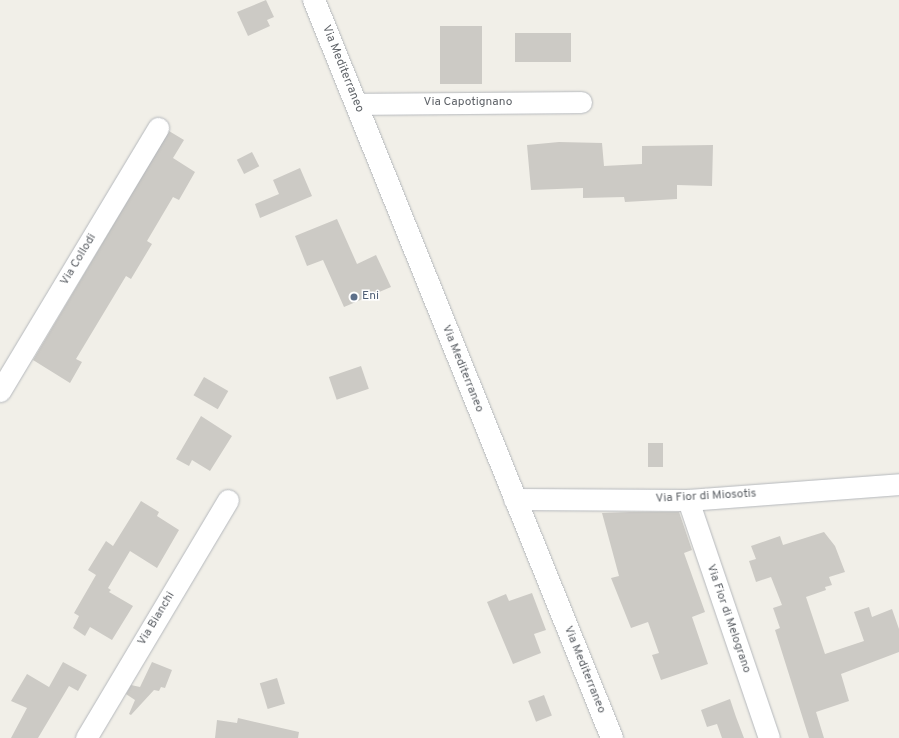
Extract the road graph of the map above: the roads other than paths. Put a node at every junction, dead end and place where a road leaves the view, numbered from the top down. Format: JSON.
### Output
{"nodes":[{"id":1,"x":314,"y":0,"type":"edge"},
{"id":2,"x":580,"y":102,"type":"dead end"},
{"id":3,"x":356,"y":104,"type":"junction"},
{"id":4,"x":158,"y":128,"type":"dead end"},
{"id":5,"x":0,"y":392,"type":"edge"},
{"id":6,"x":899,"y":484,"type":"edge"},
{"id":7,"x":514,"y":499,"type":"junction"},
{"id":8,"x":228,"y":500,"type":"dead end"},
{"id":9,"x":688,"y":500,"type":"junction"},
{"id":10,"x":86,"y":738,"type":"edge"},
{"id":11,"x":612,"y":738,"type":"edge"},
{"id":12,"x":769,"y":738,"type":"edge"}],
"edges":[{"from":1,"to":3,"type":"main road","name":"Via Mediterraneo"},
{"from":2,"to":3,"type":"street","name":"Via Capotignano"},
{"from":3,"to":7,"type":"main road","name":"Via Mediterraneo"},
{"from":4,"to":5,"type":"street","name":"Via Collodi"},
{"from":6,"to":9,"type":"street","name":"Via Fior di Miosotis"},
{"from":7,"to":9,"type":"street","name":"Via Fior di Miosotis"},
{"from":7,"to":11,"type":"main road","name":"Via Mediterraneo"},
{"from":8,"to":10,"type":"street","name":"Via Bianchi"},
{"from":9,"to":12,"type":"street","name":"Via Fior di Melograno"}]}
